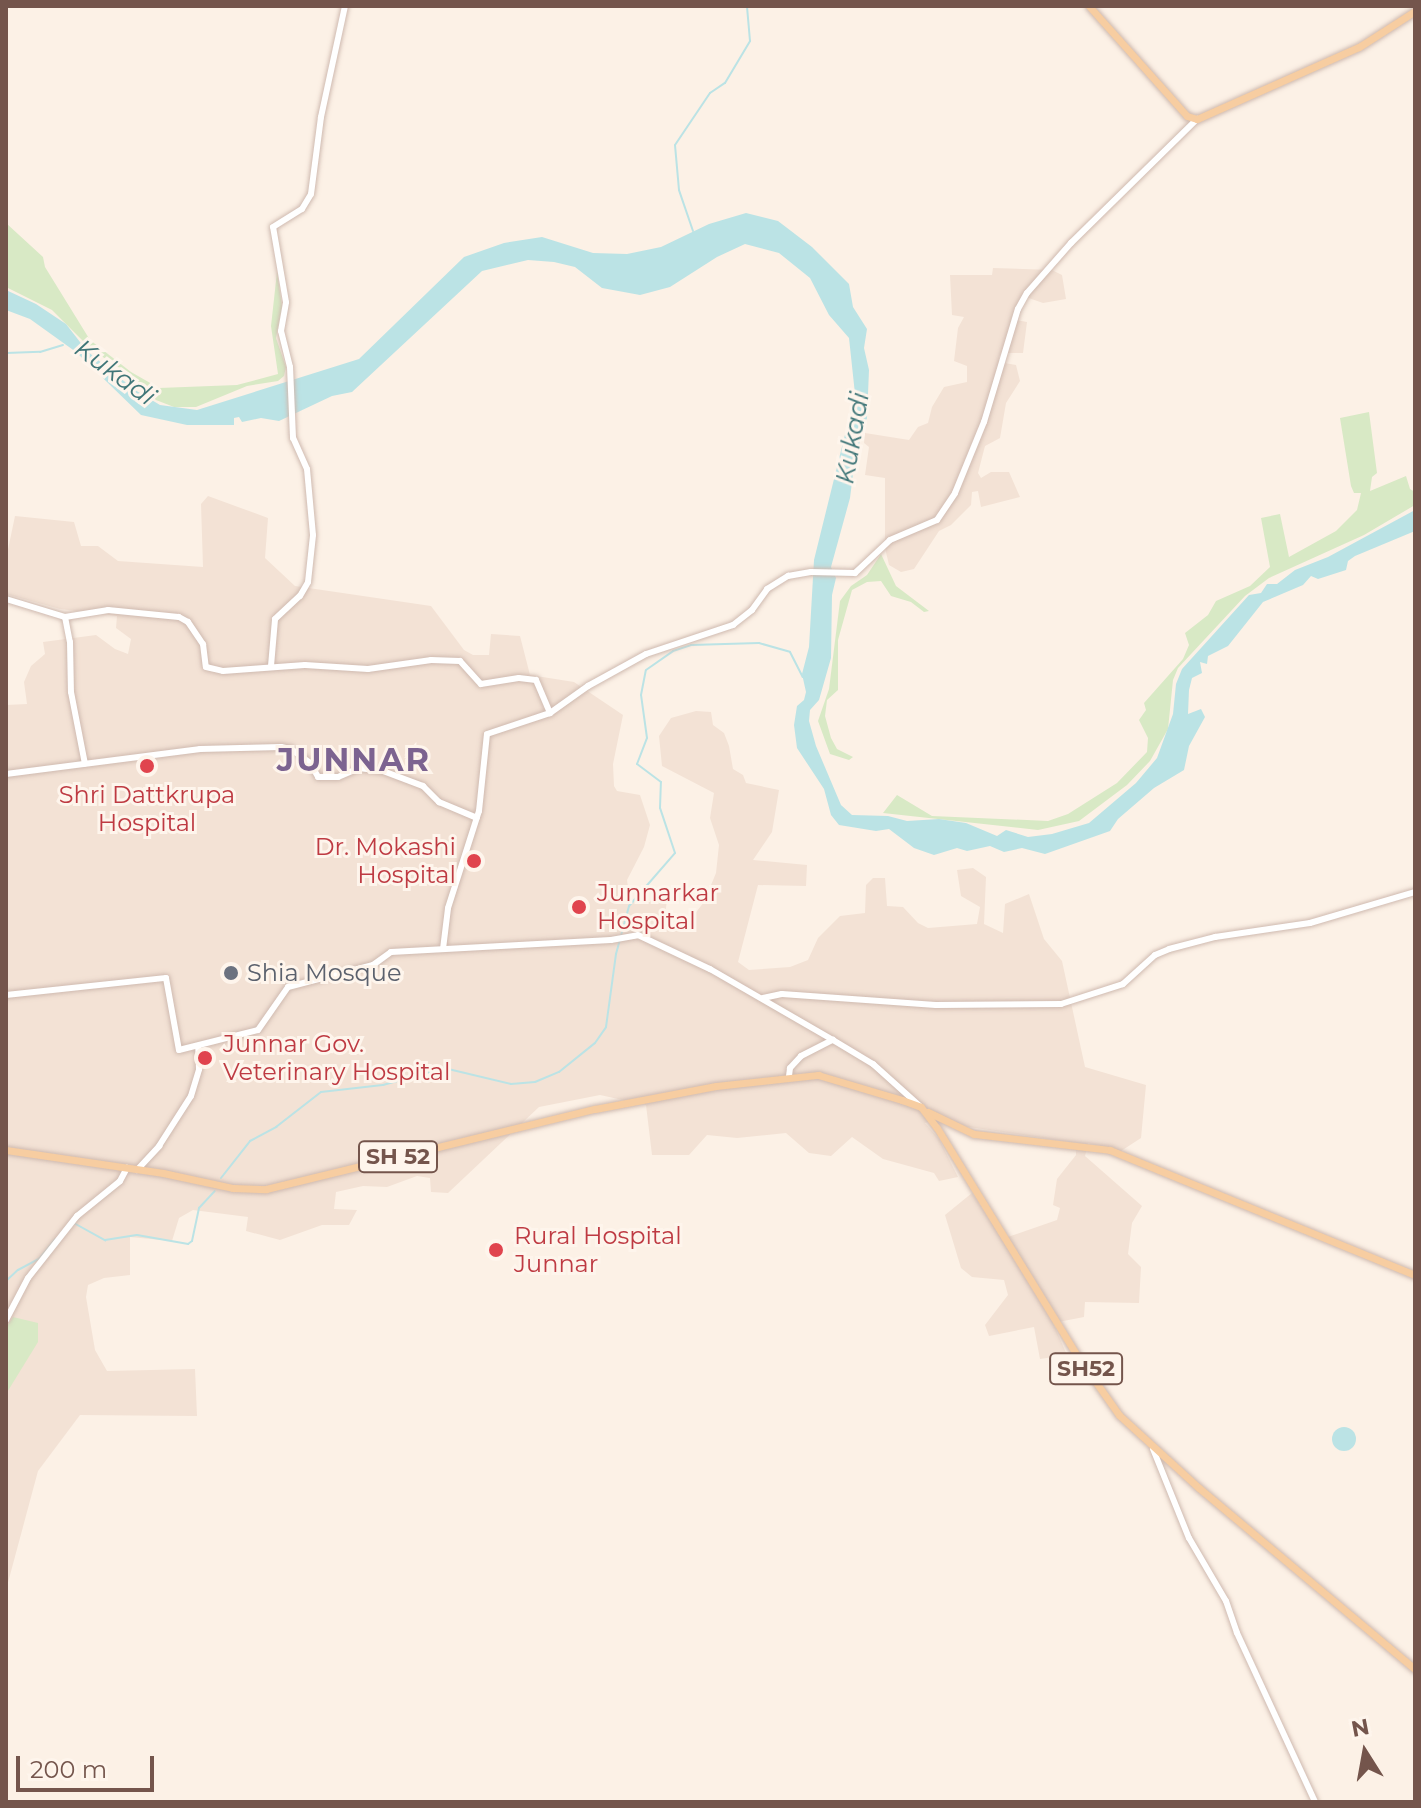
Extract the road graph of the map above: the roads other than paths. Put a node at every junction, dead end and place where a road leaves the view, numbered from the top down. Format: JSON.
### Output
{"nodes":[{"id":1,"x":345,"y":6,"type":"edge"},
{"id":2,"x":1089,"y":6,"type":"edge"},
{"id":3,"x":1415,"y":11,"type":"edge"},
{"id":4,"x":1197,"y":119,"type":"junction"},
{"id":5,"x":6,"y":599,"type":"edge"},
{"id":6,"x":65,"y":617,"type":"junction"},
{"id":7,"x":271,"y":666,"type":"junction"},
{"id":8,"x":550,"y":713,"type":"junction"},
{"id":9,"x":85,"y":764,"type":"junction"},
{"id":10,"x":6,"y":774,"type":"edge"},
{"id":11,"x":477,"y":818,"type":"junction"},
{"id":12,"x":1415,"y":892,"type":"edge"},
{"id":13,"x":443,"y":949,"type":"junction"},
{"id":14,"x":6,"y":995,"type":"edge"},
{"id":15,"x":763,"y":998,"type":"junction"},
{"id":16,"x":833,"y":1040,"type":"junction"},
{"id":17,"x":198,"y":1046,"type":"junction"},
{"id":18,"x":789,"y":1076,"type":"junction"},
{"id":19,"x":921,"y":1107,"type":"junction"},
{"id":20,"x":6,"y":1150,"type":"edge"},
{"id":21,"x":127,"y":1168,"type":"junction"},
{"id":22,"x":137,"y":1170,"type":"junction"},
{"id":23,"x":1415,"y":1275,"type":"edge"},
{"id":24,"x":6,"y":1320,"type":"edge"},
{"id":25,"x":1153,"y":1449,"type":"junction"},
{"id":26,"x":1415,"y":1669,"type":"edge"},
{"id":27,"x":1315,"y":1802,"type":"edge"}],
"edges":[{"from":1,"to":7,"type":"street"},
{"from":2,"to":4,"type":"main road"},
{"from":3,"to":4,"type":"main road"},
{"from":4,"to":8,"type":"street"},
{"from":5,"to":6,"type":"street"},
{"from":6,"to":7,"type":"street"},
{"from":6,"to":9,"type":"street"},
{"from":7,"to":8,"type":"street"},
{"from":8,"to":11,"type":"street"},
{"from":9,"to":10,"type":"street"},
{"from":9,"to":11,"type":"street"},
{"from":11,"to":13,"type":"street"},
{"from":12,"to":15,"type":"street"},
{"from":13,"to":15,"type":"street"},
{"from":13,"to":17,"type":"street"},
{"from":14,"to":17,"type":"street"},
{"from":15,"to":16,"type":"street"},
{"from":16,"to":18,"type":"street"},
{"from":16,"to":19,"type":"street"},
{"from":17,"to":22,"type":"street"},
{"from":18,"to":19,"type":"main road"},
{"from":18,"to":22,"type":"main road","number":"SH 52"},
{"from":19,"to":23,"type":"main road"},
{"from":19,"to":25,"type":"main road","number":"SH52"},
{"from":20,"to":21,"type":"main road","number":"SH 52"},
{"from":21,"to":22,"type":"main road","number":"SH 52"},
{"from":21,"to":24,"type":"street"},
{"from":25,"to":26,"type":"main road","number":"SH52"},
{"from":25,"to":27,"type":"street"}]}
